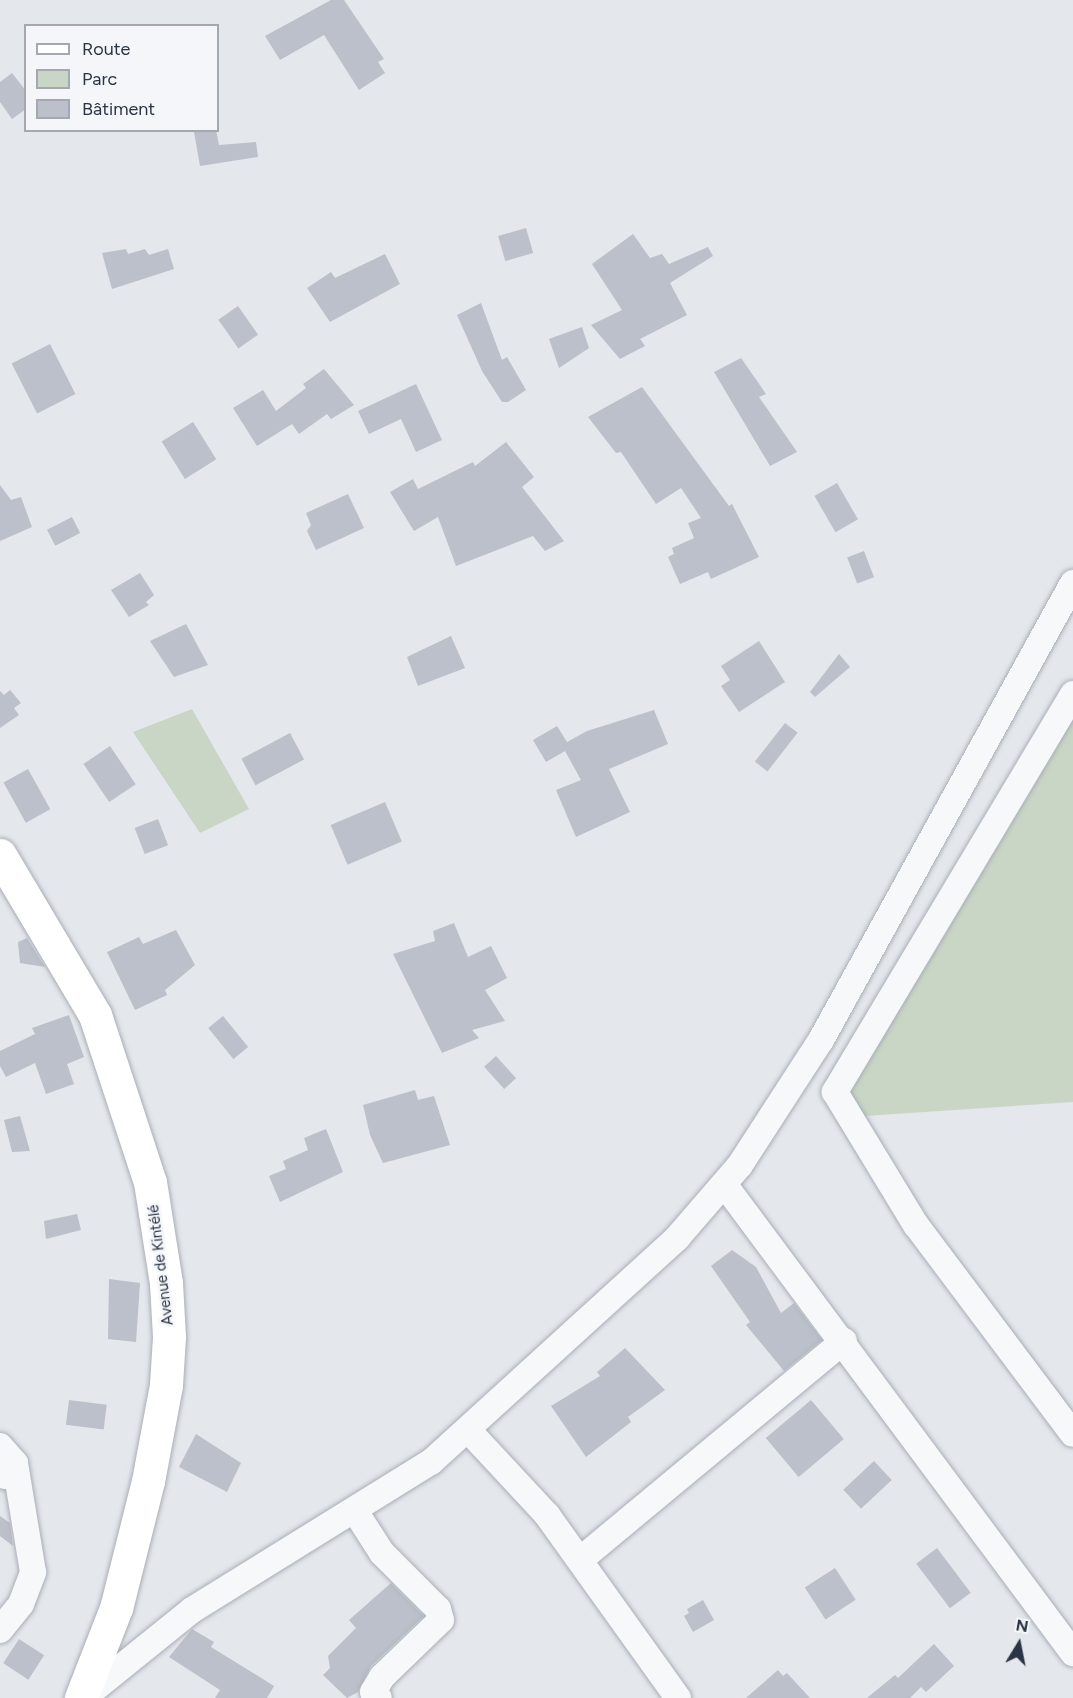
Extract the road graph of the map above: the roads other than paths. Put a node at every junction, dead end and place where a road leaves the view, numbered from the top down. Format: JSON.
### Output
{"nodes":[{"id":1,"x":1073,"y":583,"type":"edge"},
{"id":2,"x":1073,"y":607,"type":"edge"},
{"id":3,"x":1035,"y":651,"type":"junction"},
{"id":4,"x":1073,"y":694,"type":"edge"},
{"id":5,"x":0,"y":855,"type":"edge"},
{"id":6,"x":724,"y":1184,"type":"junction"},
{"id":7,"x":844,"y":1341,"type":"junction"},
{"id":8,"x":469,"y":1431,"type":"junction"},
{"id":9,"x":1073,"y":1434,"type":"edge"},
{"id":10,"x":5,"y":1463,"type":"edge"},
{"id":11,"x":355,"y":1511,"type":"junction"},
{"id":12,"x":580,"y":1560,"type":"junction"},
{"id":13,"x":21,"y":1604,"type":"junction"},
{"id":14,"x":0,"y":1630,"type":"edge"},
{"id":15,"x":0,"y":1638,"type":"edge"},
{"id":16,"x":1073,"y":1653,"type":"edge"},
{"id":17,"x":95,"y":1695,"type":"edge"},
{"id":18,"x":379,"y":1698,"type":"edge"},
{"id":19,"x":678,"y":1698,"type":"edge"}],
"edges":[{"from":1,"to":3,"type":"street"},
{"from":2,"to":3,"type":"street"},
{"from":3,"to":6,"type":"street"},
{"from":4,"to":9,"type":"street"},
{"from":5,"to":17,"type":"main road","name":"Avenue de Kintélé"},
{"from":6,"to":7,"type":"street"},
{"from":6,"to":8,"type":"street"},
{"from":7,"to":12,"type":"street"},
{"from":7,"to":16,"type":"street"},
{"from":8,"to":11,"type":"street"},
{"from":8,"to":12,"type":"street"},
{"from":10,"to":13,"type":"street"},
{"from":11,"to":17,"type":"street"},
{"from":11,"to":18,"type":"street"},
{"from":12,"to":19,"type":"street"},
{"from":13,"to":14,"type":"street"},
{"from":13,"to":15,"type":"street"}]}
